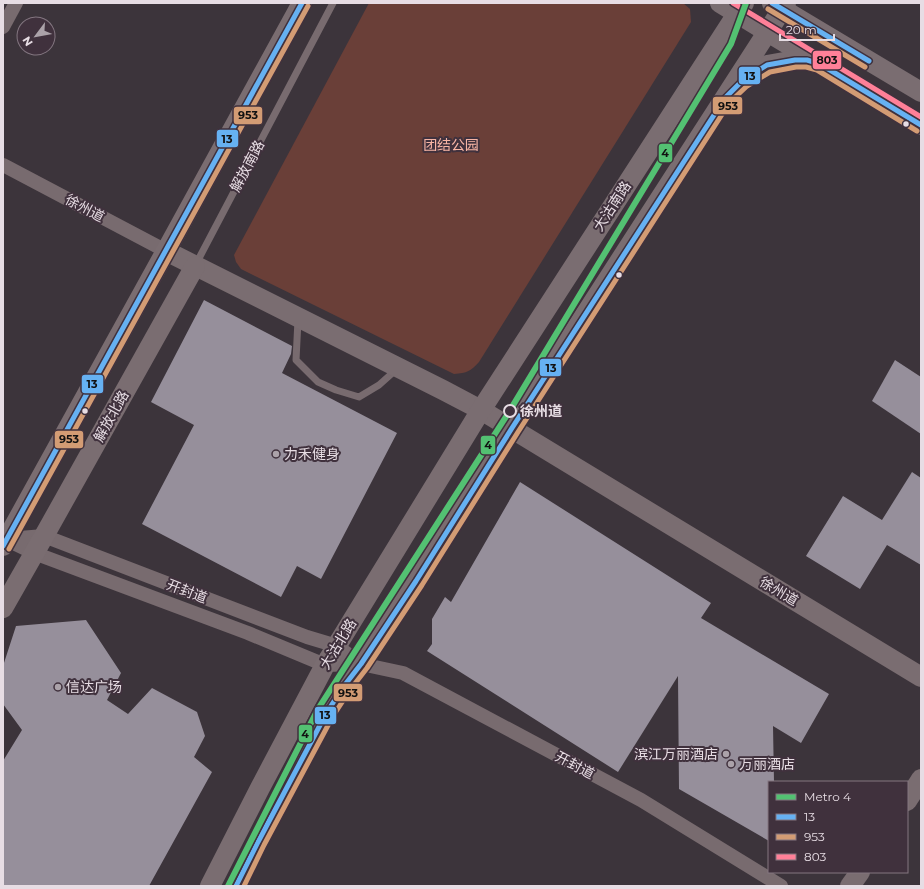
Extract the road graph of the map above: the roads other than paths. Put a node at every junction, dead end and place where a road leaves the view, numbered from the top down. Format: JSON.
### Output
{"nodes":[{"id":1,"x":16,"y":3,"type":"edge"},
{"id":2,"x":302,"y":3,"type":"edge"},
{"id":3,"x":333,"y":3,"type":"edge"},
{"id":4,"x":720,"y":3,"type":"edge"},
{"id":5,"x":780,"y":5,"type":"edge"},
{"id":6,"x":740,"y":8,"type":"edge"},
{"id":7,"x":3,"y":27,"type":"edge"},
{"id":8,"x":767,"y":32,"type":"junction"},
{"id":9,"x":820,"y":64,"type":"junction"},
{"id":10,"x":921,"y":92,"type":"edge"},
{"id":11,"x":725,"y":98,"type":"junction"},
{"id":12,"x":921,"y":125,"type":"edge"},
{"id":13,"x":3,"y":165,"type":"edge"},
{"id":14,"x":166,"y":252,"type":"junction"},
{"id":15,"x":194,"y":266,"type":"junction"},
{"id":16,"x":298,"y":318,"type":"junction"},
{"id":17,"x":399,"y":368,"type":"junction"},
{"id":18,"x":481,"y":410,"type":"junction"},
{"id":19,"x":512,"y":428,"type":"junction"},
{"id":20,"x":44,"y":536,"type":"junction"},
{"id":21,"x":4,"y":541,"type":"edge"},
{"id":22,"x":34,"y":553,"type":"junction"},
{"id":23,"x":3,"y":608,"type":"edge"},
{"id":24,"x":337,"y":646,"type":"junction"},
{"id":25,"x":361,"y":664,"type":"junction"},
{"id":26,"x":325,"y":665,"type":"junction"},
{"id":27,"x":921,"y":677,"type":"edge"},
{"id":28,"x":921,"y":779,"type":"edge"},
{"id":29,"x":921,"y":790,"type":"edge"},
{"id":30,"x":908,"y":800,"type":"edge"},
{"id":31,"x":908,"y":801,"type":"edge"},
{"id":32,"x":859,"y":873,"type":"edge"},
{"id":33,"x":210,"y":886,"type":"edge"},
{"id":34,"x":236,"y":886,"type":"edge"},
{"id":35,"x":781,"y":886,"type":"edge"},
{"id":36,"x":850,"y":886,"type":"edge"}],
"edges":[{"from":1,"to":7,"type":"street"},
{"from":2,"to":14,"type":"main road"},
{"from":3,"to":15,"type":"lane","name":"解放南路"},
{"from":4,"to":6,"type":"main road"},
{"from":5,"to":8,"type":"main road"},
{"from":5,"to":10,"type":"main road"},
{"from":6,"to":8,"type":"main road"},
{"from":6,"to":18,"type":"main road","name":"大沽南路"},
{"from":8,"to":9,"type":"main road"},
{"from":8,"to":11,"type":"main road"},
{"from":9,"to":11,"type":"main road"},
{"from":9,"to":12,"type":"main road"},
{"from":11,"to":19,"type":"main road"},
{"from":13,"to":14,"type":"street","name":"徐州道"},
{"from":14,"to":15,"type":"main road","name":"徐州道"},
{"from":14,"to":21,"type":"main road"},
{"from":15,"to":16,"type":"main road","name":"徐州道"},
{"from":15,"to":20,"type":"main road","name":"解放北路"},
{"from":16,"to":17,"type":"main road","name":"徐州道"},
{"from":16,"to":17,"type":"lane"},
{"from":17,"to":18,"type":"main road","name":"徐州道"},
{"from":18,"to":19,"type":"main road","name":"徐州道"},
{"from":18,"to":24,"type":"main road","name":"大沽北路"},
{"from":19,"to":25,"type":"main road","name":"大沽北路"},
{"from":19,"to":27,"type":"main road","name":"徐州道"},
{"from":20,"to":21,"type":"street","name":"开封道"},
{"from":20,"to":22,"type":"main road","name":"解放北路"},
{"from":20,"to":24,"type":"street","name":"开封道"},
{"from":21,"to":22,"type":"street","name":"开封道"},
{"from":22,"to":23,"type":"main road","name":"解放北路"},
{"from":22,"to":26,"type":"street","name":"开封道"},
{"from":24,"to":25,"type":"street","name":"开封道"},
{"from":24,"to":26,"type":"main road","name":"大沽北路"},
{"from":25,"to":26,"type":"street","name":"开封道"},
{"from":25,"to":34,"type":"main road","name":"大沽北路"},
{"from":25,"to":35,"type":"street","name":"开封道"},
{"from":26,"to":33,"type":"main road","name":"大沽北路"},
{"from":28,"to":30,"type":"main road"},
{"from":29,"to":31,"type":"main road"},
{"from":32,"to":36,"type":"main road"}]}
